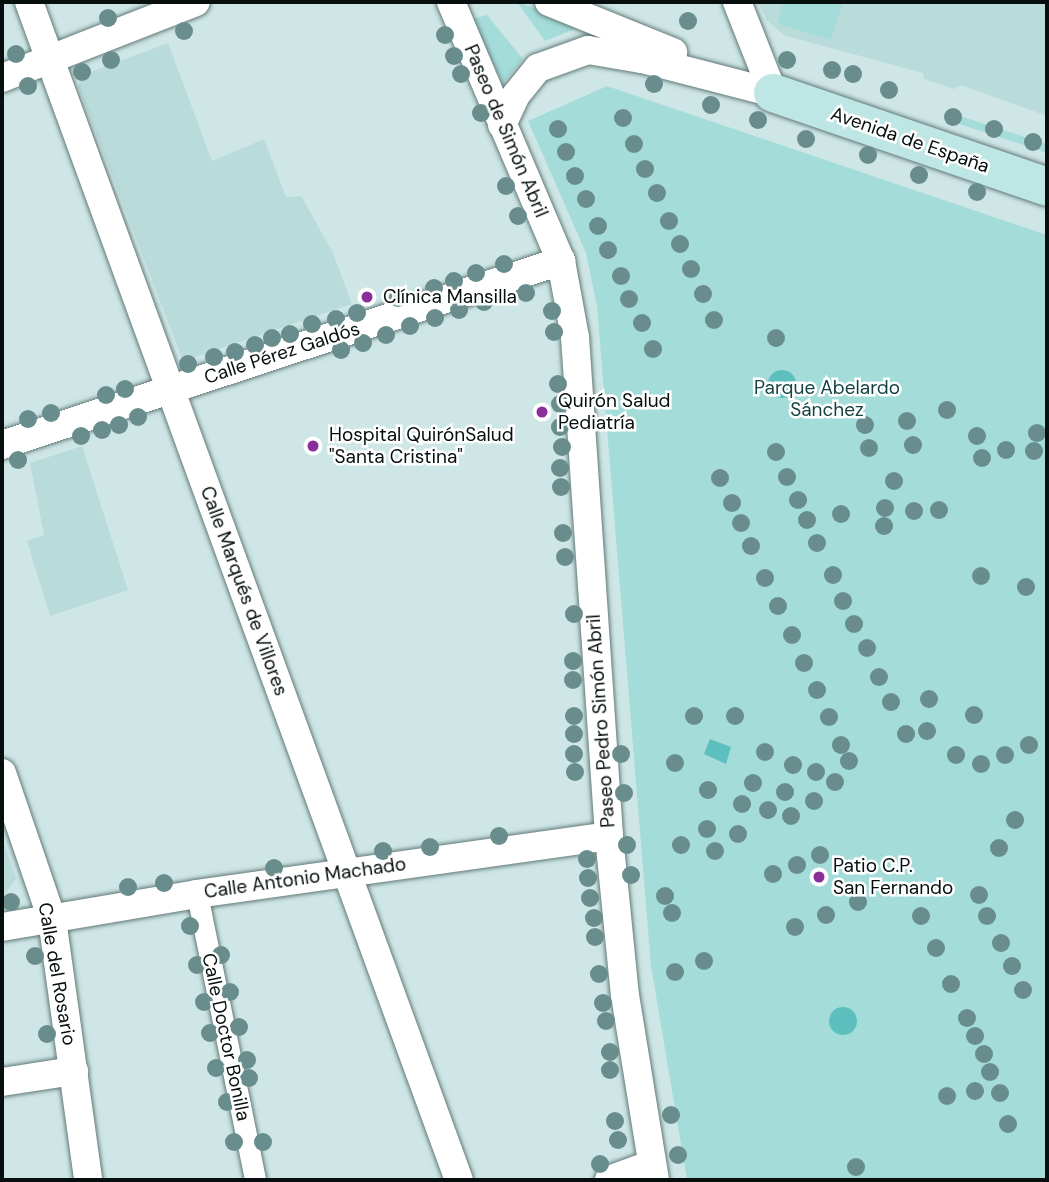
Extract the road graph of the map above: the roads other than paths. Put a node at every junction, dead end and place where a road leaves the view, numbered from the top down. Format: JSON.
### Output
{"nodes":[{"id":1,"x":29,"y":2,"type":"edge"},
{"id":2,"x":196,"y":2,"type":"edge"},
{"id":3,"x":451,"y":2,"type":"edge"},
{"id":4,"x":549,"y":2,"type":"edge"},
{"id":5,"x":737,"y":2,"type":"edge"},
{"id":6,"x":48,"y":59,"type":"junction"},
{"id":7,"x":2,"y":78,"type":"edge"},
{"id":8,"x":773,"y":93,"type":"junction"},
{"id":9,"x":502,"y":125,"type":"junction"},
{"id":10,"x":1047,"y":187,"type":"edge"},
{"id":11,"x":561,"y":261,"type":"junction"},
{"id":12,"x":172,"y":390,"type":"junction"},
{"id":13,"x":2,"y":445,"type":"edge"},
{"id":14,"x":2,"y":773,"type":"edge"},
{"id":15,"x":609,"y":836,"type":"junction"},
{"id":16,"x":346,"y":872,"type":"junction"},
{"id":17,"x":197,"y":894,"type":"junction"},
{"id":18,"x":52,"y":919,"type":"junction"},
{"id":19,"x":2,"y":927,"type":"edge"},
{"id":20,"x":74,"y":1070,"type":"junction"},
{"id":21,"x":2,"y":1082,"type":"edge"},
{"id":22,"x":652,"y":1172,"type":"edge"},
{"id":23,"x":88,"y":1180,"type":"edge"},
{"id":24,"x":255,"y":1180,"type":"edge"},
{"id":25,"x":459,"y":1180,"type":"edge"},
{"id":26,"x":609,"y":1180,"type":"edge"}],
"edges":[{"from":1,"to":6,"type":"street","name":"Calle Marqués de Villores"},
{"from":2,"to":6,"type":"street"},
{"from":3,"to":9,"type":"street","name":"Paseo de Simón Abril"},
{"from":4,"to":8,"type":"street","name":"Avenida de España"},
{"from":5,"to":8,"type":"street"},
{"from":6,"to":7,"type":"street"},
{"from":6,"to":12,"type":"street","name":"Calle Marqués de Villores"},
{"from":8,"to":9,"type":"street","name":"Avenida de España"},
{"from":8,"to":10,"type":"main road","name":"Avenida de España"},
{"from":9,"to":11,"type":"street","name":"Paseo de Simón Abril"},
{"from":11,"to":12,"type":"street","name":"Calle Pérez Galdós"},
{"from":11,"to":15,"type":"street","name":"Paseo Pedro Simón Abril"},
{"from":12,"to":13,"type":"street","name":"Calle Pérez Galdós"},
{"from":12,"to":16,"type":"street","name":"Calle Marqués de Villores"},
{"from":14,"to":18,"type":"street","name":"Calle del Rosario"},
{"from":15,"to":16,"type":"street","name":"Calle Antonio Machado"},
{"from":15,"to":22,"type":"street","name":"Paseo Pedro Simón Abril"},
{"from":16,"to":17,"type":"street","name":"Calle Antonio Machado"},
{"from":16,"to":25,"type":"street","name":"Calle Marqués de Villores"},
{"from":17,"to":18,"type":"street","name":"Calle Antonio Machado"},
{"from":17,"to":24,"type":"street","name":"Calle Doctor Bonilla"},
{"from":18,"to":19,"type":"street","name":"Calle Antonio Machado"},
{"from":18,"to":20,"type":"street","name":"Calle del Rosario"},
{"from":20,"to":21,"type":"street"},
{"from":20,"to":23,"type":"street","name":"Calle del Rosario"},
{"from":22,"to":26,"type":"street"}]}
